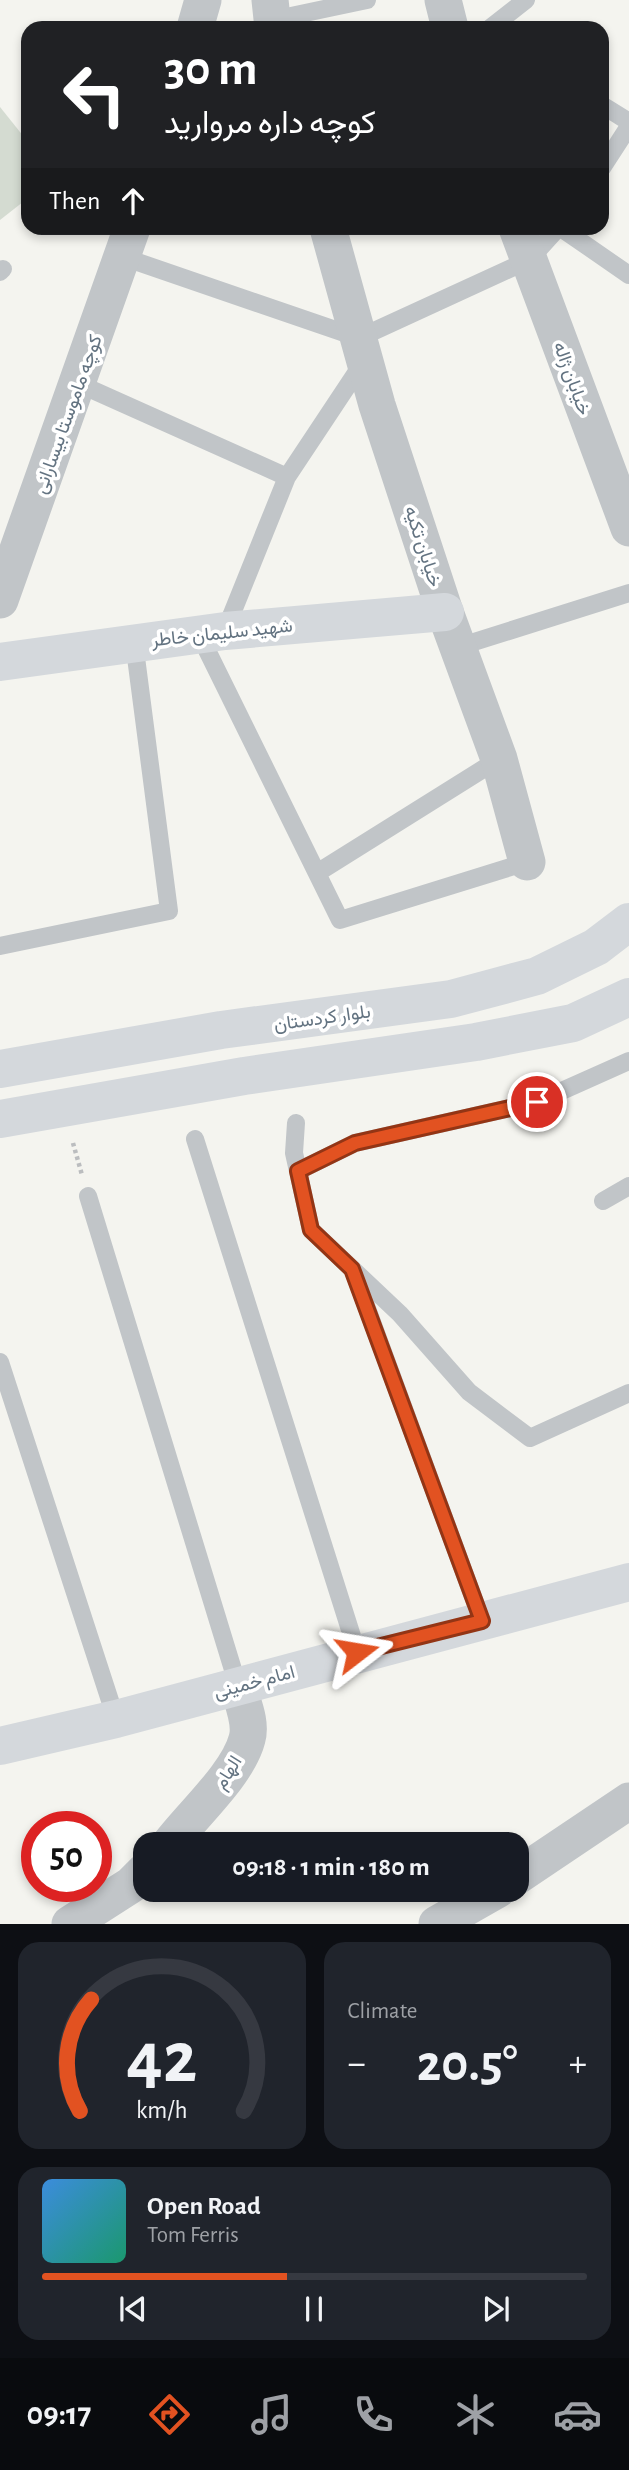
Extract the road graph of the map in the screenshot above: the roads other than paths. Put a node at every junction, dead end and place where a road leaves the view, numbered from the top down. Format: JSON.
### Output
{"nodes":[{"id":1,"x":203,"y":0,"type":"edge"},
{"id":2,"x":367,"y":0,"type":"edge"},
{"id":3,"x":443,"y":0,"type":"edge"},
{"id":4,"x":526,"y":0,"type":"edge"},
{"id":5,"x":272,"y":16,"type":"edge"},
{"id":6,"x":197,"y":21,"type":"edge"},
{"id":7,"x":448,"y":21,"type":"edge"},
{"id":8,"x":499,"y":21,"type":"edge"},
{"id":9,"x":609,"y":110,"type":"edge"},
{"id":10,"x":629,"y":124,"type":"edge"},
{"id":11,"x":609,"y":157,"type":"edge"},
{"id":12,"x":330,"y":235,"type":"edge"},
{"id":13,"x":544,"y":235,"type":"edge"},
{"id":14,"x":570,"y":235,"type":"edge"},
{"id":15,"x":127,"y":242,"type":"edge"},
{"id":16,"x":523,"y":244,"type":"edge"},
{"id":17,"x":629,"y":275,"type":"edge"},
{"id":18,"x":362,"y":349,"type":"junction"},
{"id":19,"x":77,"y":383,"type":"junction"},
{"id":20,"x":287,"y":477,"type":"junction"},
{"id":21,"x":629,"y":528,"type":"edge"},
{"id":22,"x":629,"y":593,"type":"edge"},
{"id":23,"x":0,"y":600,"type":"edge"},
{"id":24,"x":445,"y":612,"type":"junction"},
{"id":25,"x":212,"y":632,"type":"junction"},
{"id":26,"x":134,"y":642,"type":"junction"},
{"id":27,"x":458,"y":647,"type":"junction"},
{"id":28,"x":0,"y":662,"type":"edge"},
{"id":29,"x":499,"y":759,"type":"junction"},
{"id":30,"x":527,"y":862,"type":"joint"},
{"id":31,"x":317,"y":873,"type":"junction"},
{"id":32,"x":629,"y":922,"type":"edge"},
{"id":33,"x":0,"y":946,"type":"edge"},
{"id":34,"x":629,"y":997,"type":"edge"},
{"id":35,"x":629,"y":1061,"type":"edge"},
{"id":36,"x":0,"y":1069,"type":"edge"},
{"id":37,"x":0,"y":1119,"type":"edge"},
{"id":38,"x":296,"y":1123,"type":"dead end"},
{"id":39,"x":195,"y":1139,"type":"dead end"},
{"id":40,"x":298,"y":1171,"type":"junction"},
{"id":41,"x":629,"y":1186,"type":"edge"},
{"id":42,"x":88,"y":1196,"type":"road end"},
{"id":43,"x":603,"y":1201,"type":"dead end"},
{"id":44,"x":352,"y":1269,"type":"junction"},
{"id":45,"x":0,"y":1362,"type":"edge"},
{"id":46,"x":629,"y":1393,"type":"edge"},
{"id":47,"x":629,"y":1582,"type":"edge"},
{"id":48,"x":482,"y":1621,"type":"junction"},
{"id":49,"x":357,"y":1652,"type":"junction"},
{"id":50,"x":238,"y":1686,"type":"junction"},
{"id":51,"x":116,"y":1719,"type":"junction"},
{"id":52,"x":0,"y":1746,"type":"edge"},
{"id":53,"x":629,"y":1801,"type":"edge"},
{"id":54,"x":180,"y":1832,"type":"edge"},
{"id":55,"x":529,"y":1868,"type":"edge"},
{"id":56,"x":133,"y":1883,"type":"edge"},
{"id":57,"x":494,"y":1904,"type":"edge"},
{"id":58,"x":70,"y":1924,"type":"edge"},
{"id":59,"x":437,"y":1924,"type":"edge"}],
"edges":[{"from":1,"to":6,"type":"street"},
{"from":2,"to":5,"type":"lane"},
{"from":3,"to":7,"type":"street"},
{"from":4,"to":8,"type":"lane"},
{"from":9,"to":10,"type":"lane"},
{"from":10,"to":11,"type":"lane"},
{"from":12,"to":18,"type":"street","name":"خیابان تکیه"},
{"from":13,"to":16,"type":"lane"},
{"from":14,"to":17,"type":"lane"},
{"from":15,"to":18,"type":"lane"},
{"from":15,"to":19,"type":"street","name":"کوچه ماموستا بیسارانی"},
{"from":16,"to":18,"type":"lane"},
{"from":16,"to":21,"type":"street","name":"خیابان ژاله"},
{"from":18,"to":20,"type":"lane"},
{"from":18,"to":24,"type":"street","name":"خیابان تکیه"},
{"from":19,"to":20,"type":"lane"},
{"from":19,"to":23,"type":"street","name":"کوچه ماموستا بیسارانی"},
{"from":20,"to":25,"type":"lane"},
{"from":22,"to":27,"type":"lane"},
{"from":24,"to":25,"type":"main road","name":"شهید سلیمان خاطر"},
{"from":24,"to":27,"type":"street","name":"خیابان تکیه"},
{"from":25,"to":26,"type":"main road","name":"شهید سلیمان خاطر"},
{"from":25,"to":31,"type":"lane"},
{"from":26,"to":28,"type":"main road","name":"شهید سلیمان خاطر"},
{"from":26,"to":33,"type":"lane"},
{"from":27,"to":29,"type":"street","name":"خیابان تکیه"},
{"from":29,"to":30,"type":"street","name":"خیابان تکیه"},
{"from":29,"to":31,"type":"lane"},
{"from":30,"to":31,"type":"lane"},
{"from":32,"to":36,"type":"main road","name":"بلوار کردستان"},
{"from":34,"to":37,"type":"main road"},
{"from":35,"to":40,"type":"lane"},
{"from":38,"to":40,"type":"lane"},
{"from":39,"to":49,"type":"lane"},
{"from":40,"to":44,"type":"lane"},
{"from":41,"to":43,"type":"lane"},
{"from":42,"to":50,"type":"lane"},
{"from":44,"to":46,"type":"lane"},
{"from":44,"to":48,"type":"lane"},
{"from":45,"to":51,"type":"lane"},
{"from":47,"to":48,"type":"main road","name":"امام خمینی"},
{"from":48,"to":49,"type":"main road","name":"امام خمینی"},
{"from":49,"to":50,"type":"main road","name":"امام خمینی"},
{"from":50,"to":51,"type":"main road","name":"امام خمینی"},
{"from":50,"to":54,"type":"street","name":"الهام"},
{"from":51,"to":52,"type":"main road","name":"امام خمینی"},
{"from":53,"to":55,"type":"street"},
{"from":56,"to":58,"type":"street"},
{"from":57,"to":59,"type":"street"}]}
